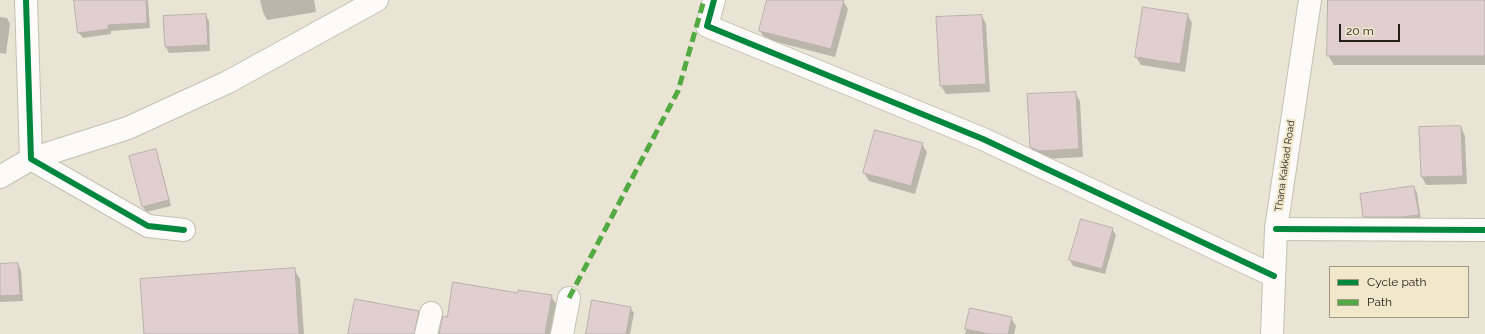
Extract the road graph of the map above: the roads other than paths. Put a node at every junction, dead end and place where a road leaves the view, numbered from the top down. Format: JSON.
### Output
{"nodes":[{"id":1,"x":26,"y":0,"type":"edge"},
{"id":2,"x":377,"y":0,"type":"edge"},
{"id":3,"x":714,"y":0,"type":"edge"},
{"id":4,"x":1310,"y":0,"type":"edge"},
{"id":5,"x":31,"y":159,"type":"junction"},
{"id":6,"x":0,"y":177,"type":"edge"},
{"id":7,"x":1276,"y":229,"type":"junction"},
{"id":8,"x":184,"y":230,"type":"dead end"},
{"id":9,"x":1485,"y":230,"type":"edge"},
{"id":10,"x":1274,"y":276,"type":"junction"},
{"id":11,"x":569,"y":298,"type":"dead end"},
{"id":12,"x":562,"y":334,"type":"edge"},
{"id":13,"x":1272,"y":334,"type":"edge"}],
"edges":[{"from":1,"to":5,"type":"street"},
{"from":2,"to":5,"type":"street"},
{"from":3,"to":10,"type":"street"},
{"from":4,"to":7,"type":"street","name":"Thana Kakkad Road"},
{"from":5,"to":6,"type":"street"},
{"from":5,"to":8,"type":"street"},
{"from":7,"to":9,"type":"street"},
{"from":7,"to":10,"type":"street","name":"Thana Kakkad Road"},
{"from":10,"to":13,"type":"street","name":"Thana Kakkad Road"},
{"from":11,"to":12,"type":"street"}]}
